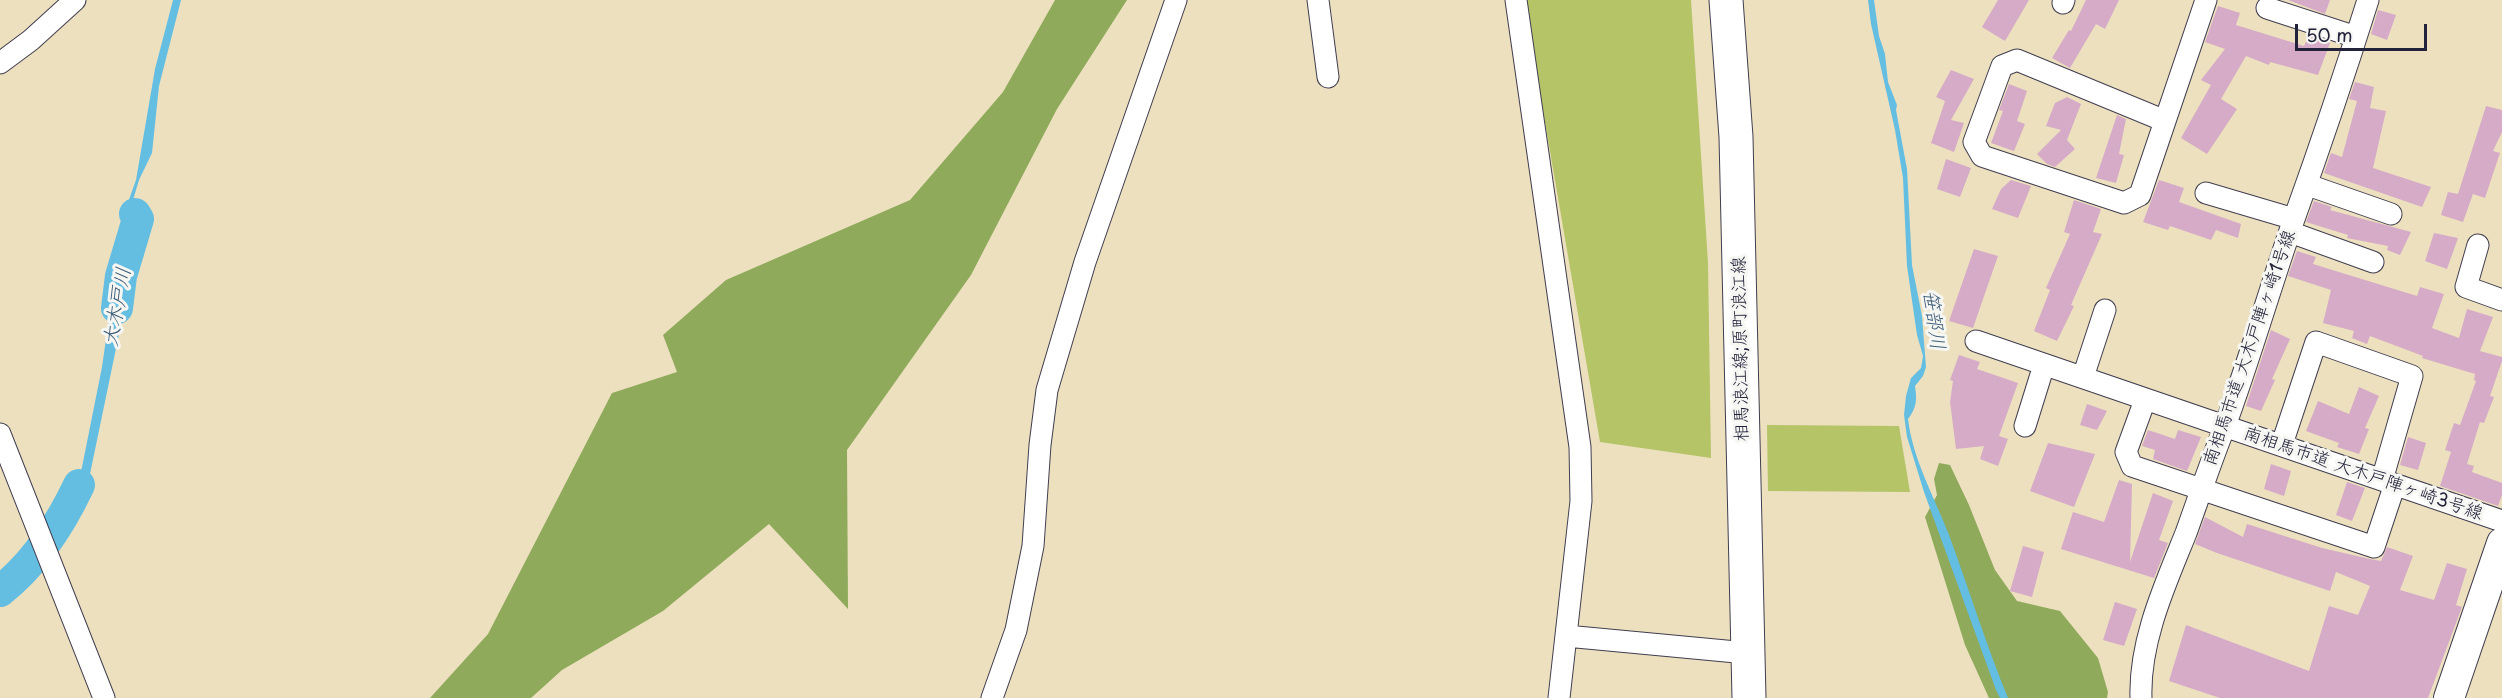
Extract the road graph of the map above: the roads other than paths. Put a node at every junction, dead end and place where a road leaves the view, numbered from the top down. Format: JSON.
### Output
{"nodes":[{"id":1,"x":75,"y":0,"type":"edge"},
{"id":2,"x":1176,"y":0,"type":"edge"},
{"id":3,"x":1318,"y":0,"type":"edge"},
{"id":4,"x":1516,"y":0,"type":"edge"},
{"id":5,"x":1726,"y":0,"type":"edge"},
{"id":6,"x":2206,"y":0,"type":"edge"},
{"id":7,"x":2368,"y":0,"type":"edge"},
{"id":8,"x":2267,"y":8,"type":"dead end"},
{"id":9,"x":2356,"y":37,"type":"junction"},
{"id":10,"x":0,"y":63,"type":"edge"},
{"id":11,"x":1328,"y":77,"type":"dead end"},
{"id":12,"x":2165,"y":121,"type":"junction"},
{"id":13,"x":2308,"y":185,"type":"junction"},
{"id":14,"x":2206,"y":193,"type":"dead end"},
{"id":15,"x":2391,"y":214,"type":"dead end"},
{"id":16,"x":2292,"y":226,"type":"junction"},
{"id":17,"x":2478,"y":245,"type":"dead end"},
{"id":18,"x":2373,"y":262,"type":"dead end"},
{"id":19,"x":2502,"y":300,"type":"edge"},
{"id":20,"x":2105,"y":310,"type":"dead end"},
{"id":21,"x":1976,"y":341,"type":"dead end"},
{"id":22,"x":2044,"y":364,"type":"junction"},
{"id":23,"x":2083,"y":377,"type":"junction"},
{"id":24,"x":2145,"y":400,"type":"junction"},
{"id":25,"x":2025,"y":426,"type":"dead end"},
{"id":26,"x":2225,"y":426,"type":"junction"},
{"id":27,"x":0,"y":434,"type":"edge"},
{"id":28,"x":2282,"y":444,"type":"junction"},
{"id":29,"x":2389,"y":482,"type":"junction"},
{"id":30,"x":2202,"y":487,"type":"junction"},
{"id":31,"x":2502,"y":521,"type":"edge"},
{"id":32,"x":2502,"y":543,"type":"edge"},
{"id":33,"x":1566,"y":636,"type":"junction"},
{"id":34,"x":1747,"y":653,"type":"junction"},
{"id":35,"x":104,"y":698,"type":"edge"},
{"id":36,"x":992,"y":698,"type":"edge"},
{"id":37,"x":1559,"y":698,"type":"edge"},
{"id":38,"x":1749,"y":698,"type":"edge"},
{"id":39,"x":2141,"y":698,"type":"edge"},
{"id":40,"x":2449,"y":698,"type":"edge"}],
"edges":[{"from":1,"to":10,"type":"street"},
{"from":2,"to":36,"type":"street"},
{"from":3,"to":11,"type":"street"},
{"from":4,"to":33,"type":"street"},
{"from":5,"to":34,"type":"main road","name":"相馬浪江線;原町浪江線"},
{"from":6,"to":12,"type":"street"},
{"from":7,"to":9,"type":"street","name":"南相馬市道 大木戸陣ヶ崎1号線"},
{"from":8,"to":9,"type":"street"},
{"from":9,"to":13,"type":"street","name":"南相馬市道 大木戸陣ヶ崎1号線"},
{"from":12,"to":12,"type":"street"},
{"from":13,"to":15,"type":"street"},
{"from":13,"to":16,"type":"street","name":"南相馬市道 大木戸陣ヶ崎1号線"},
{"from":14,"to":16,"type":"street"},
{"from":16,"to":18,"type":"street"},
{"from":16,"to":26,"type":"street","name":"南相馬市道 大木戸陣ヶ崎1号線"},
{"from":17,"to":19,"type":"street"},
{"from":20,"to":23,"type":"street"},
{"from":21,"to":22,"type":"street","name":"南相馬市道 大木戸陣ヶ崎3号線"},
{"from":22,"to":23,"type":"street","name":"南相馬市道 大木戸陣ヶ崎3号線"},
{"from":22,"to":25,"type":"street"},
{"from":23,"to":24,"type":"street","name":"南相馬市道 大木戸陣ヶ崎3号線"},
{"from":24,"to":26,"type":"street","name":"南相馬市道 大木戸陣ヶ崎3号線"},
{"from":24,"to":30,"type":"street"},
{"from":26,"to":28,"type":"street","name":"南相馬市道 大木戸陣ヶ崎3号線"},
{"from":26,"to":30,"type":"street","name":"南相馬市道 大木戸陣ヶ崎1号線"},
{"from":27,"to":35,"type":"street"},
{"from":28,"to":29,"type":"street","name":"南相馬市道 大木戸陣ヶ崎3号線"},
{"from":28,"to":29,"type":"street"},
{"from":29,"to":30,"type":"street"},
{"from":29,"to":31,"type":"street","name":"南相馬市道 大木戸陣ヶ崎3号線"},
{"from":30,"to":39,"type":"street","name":"南相馬市道 大木戸陣ヶ崎1号線"},
{"from":32,"to":40,"type":"street"},
{"from":33,"to":34,"type":"street"},
{"from":33,"to":37,"type":"street"},
{"from":34,"to":38,"type":"main road","name":"相馬浪江線;原町浪江線"}]}
